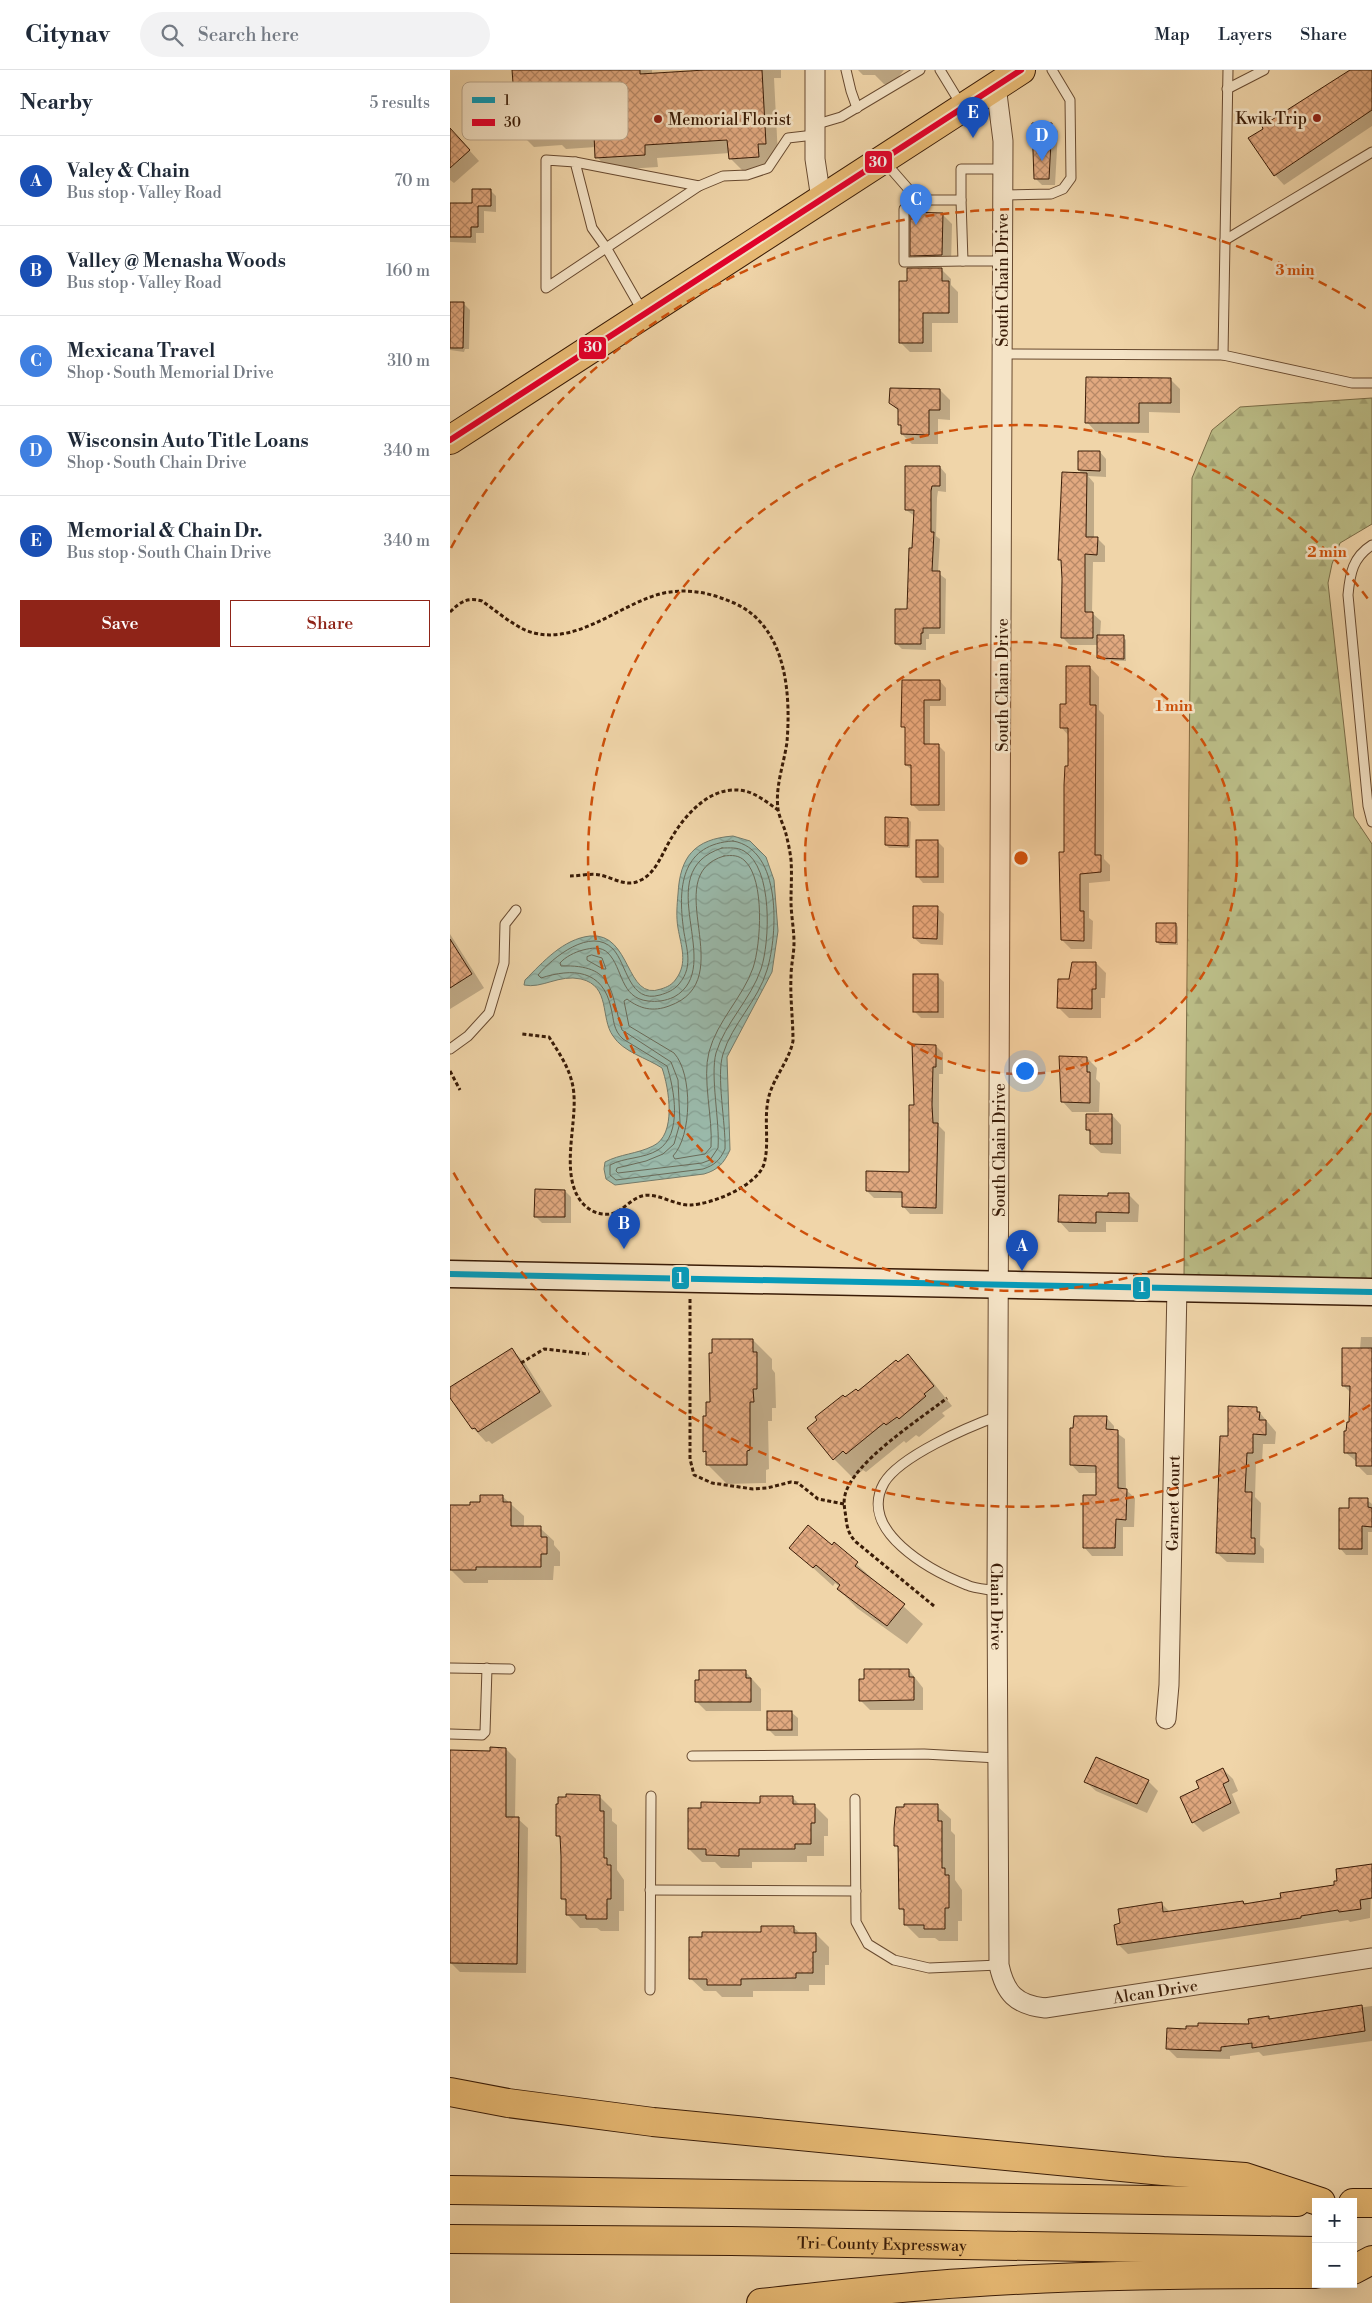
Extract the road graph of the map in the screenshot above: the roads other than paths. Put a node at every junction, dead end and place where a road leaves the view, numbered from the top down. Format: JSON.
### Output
{"nodes":[{"id":1,"x":816,"y":70,"type":"edge"},
{"id":2,"x":846,"y":70,"type":"edge"},
{"id":3,"x":920,"y":70,"type":"edge"},
{"id":4,"x":940,"y":70,"type":"edge"},
{"id":5,"x":1021,"y":70,"type":"edge"},
{"id":6,"x":1052,"y":70,"type":"edge"},
{"id":7,"x":1228,"y":70,"type":"edge"},
{"id":8,"x":1264,"y":70,"type":"edge"},
{"id":9,"x":996,"y":86,"type":"junction"},
{"id":10,"x":1227,"y":89,"type":"junction"},
{"id":11,"x":962,"y":107,"type":"junction"},
{"id":12,"x":857,"y":108,"type":"junction"},
{"id":13,"x":814,"y":130,"type":"junction"},
{"id":14,"x":1372,"y":152,"type":"edge"},
{"id":15,"x":882,"y":159,"type":"junction"},
{"id":16,"x":575,"y":162,"type":"junction"},
{"id":17,"x":1002,"y":170,"type":"junction"},
{"id":18,"x":699,"y":186,"type":"junction"},
{"id":19,"x":1002,"y":195,"type":"junction"},
{"id":20,"x":821,"y":199,"type":"junction"},
{"id":21,"x":918,"y":200,"type":"junction"},
{"id":22,"x":961,"y":200,"type":"junction"},
{"id":23,"x":1225,"y":240,"type":"junction"},
{"id":24,"x":607,"y":249,"type":"junction"},
{"id":25,"x":962,"y":261,"type":"junction"},
{"id":26,"x":1002,"y":261,"type":"junction"},
{"id":27,"x":645,"y":314,"type":"junction"},
{"id":28,"x":1001,"y":354,"type":"junction"},
{"id":29,"x":1223,"y":355,"type":"junction"},
{"id":30,"x":1372,"y":383,"type":"edge"},
{"id":31,"x":450,"y":440,"type":"edge"},
{"id":32,"x":1372,"y":545,"type":"edge"},
{"id":33,"x":1372,"y":822,"type":"edge"},
{"id":34,"x":516,"y":910,"type":"dead end"},
{"id":35,"x":450,"y":1049,"type":"edge"},
{"id":36,"x":450,"y":1274,"type":"edge"},
{"id":37,"x":998,"y":1284,"type":"junction"},
{"id":38,"x":1177,"y":1287,"type":"junction"},
{"id":39,"x":1372,"y":1292,"type":"edge"},
{"id":40,"x":998,"y":1416,"type":"junction"},
{"id":41,"x":997,"y":1591,"type":"junction"},
{"id":42,"x":450,"y":1668,"type":"edge"},
{"id":43,"x":487,"y":1668,"type":"junction"},
{"id":44,"x":510,"y":1669,"type":"dead end"},
{"id":45,"x":1166,"y":1719,"type":"dead end"},
{"id":46,"x":450,"y":1734,"type":"edge"},
{"id":47,"x":692,"y":1756,"type":"dead end"},
{"id":48,"x":998,"y":1758,"type":"junction"},
{"id":49,"x":651,"y":1796,"type":"dead end"},
{"id":50,"x":855,"y":1799,"type":"dead end"},
{"id":51,"x":650,"y":1890,"type":"junction"},
{"id":52,"x":856,"y":1891,"type":"junction"},
{"id":53,"x":999,"y":1928,"type":"joint"},
{"id":54,"x":1372,"y":1958,"type":"edge"},
{"id":55,"x":1000,"y":1966,"type":"junction"},
{"id":56,"x":650,"y":1990,"type":"dead end"},
{"id":57,"x":450,"y":2092,"type":"edge"},
{"id":58,"x":450,"y":2190,"type":"edge"},
{"id":59,"x":1312,"y":2199,"type":"edge"},
{"id":60,"x":1312,"y":2202,"type":"edge"},
{"id":61,"x":1357,"y":2203,"type":"edge"},
{"id":62,"x":1372,"y":2203,"type":"edge"},
{"id":63,"x":450,"y":2240,"type":"edge"},
{"id":64,"x":1312,"y":2251,"type":"edge"},
{"id":65,"x":1357,"y":2252,"type":"edge"},
{"id":66,"x":1372,"y":2252,"type":"edge"},
{"id":67,"x":1372,"y":2260,"type":"edge"},
{"id":68,"x":1357,"y":2268,"type":"edge"},
{"id":69,"x":1312,"y":2274,"type":"edge"},
{"id":70,"x":761,"y":2303,"type":"edge"}],
"edges":[{"from":1,"to":13,"type":"street"},
{"from":2,"to":12,"type":"lane"},
{"from":3,"to":12,"type":"lane"},
{"from":4,"to":11,"type":"lane"},
{"from":5,"to":9,"type":"main road"},
{"from":6,"to":19,"type":"lane"},
{"from":7,"to":10,"type":"lane"},
{"from":8,"to":10,"type":"lane"},
{"from":9,"to":11,"type":"main road"},
{"from":9,"to":17,"type":"street","name":"South Chain Drive"},
{"from":10,"to":23,"type":"lane"},
{"from":11,"to":15,"type":"main road"},
{"from":12,"to":13,"type":"lane"},
{"from":13,"to":18,"type":"lane"},
{"from":13,"to":20,"type":"street"},
{"from":14,"to":23,"type":"lane"},
{"from":15,"to":20,"type":"main road"},
{"from":15,"to":21,"type":"lane"},
{"from":16,"to":18,"type":"lane"},
{"from":16,"to":24,"type":"lane"},
{"from":16,"to":24,"type":"lane"},
{"from":17,"to":19,"type":"street","name":"South Chain Drive"},
{"from":17,"to":22,"type":"lane"},
{"from":18,"to":24,"type":"lane"},
{"from":19,"to":26,"type":"street","name":"South Chain Drive"},
{"from":20,"to":27,"type":"main road"},
{"from":21,"to":22,"type":"lane"},
{"from":21,"to":25,"type":"lane"},
{"from":22,"to":25,"type":"lane"},
{"from":23,"to":29,"type":"lane"},
{"from":24,"to":27,"type":"lane"},
{"from":25,"to":26,"type":"lane"},
{"from":26,"to":28,"type":"street","name":"South Chain Drive"},
{"from":27,"to":31,"type":"main road"},
{"from":28,"to":29,"type":"lane"},
{"from":28,"to":37,"type":"street","name":"South Chain Drive"},
{"from":29,"to":30,"type":"lane"},
{"from":32,"to":33,"type":"lane"},
{"from":34,"to":35,"type":"lane"},
{"from":36,"to":37,"type":"street"},
{"from":37,"to":38,"type":"street"},
{"from":37,"to":40,"type":"street","name":"Chain Drive"},
{"from":38,"to":39,"type":"street"},
{"from":38,"to":45,"type":"street","name":"Garnet Court"},
{"from":40,"to":41,"type":"street","name":"Chain Drive"},
{"from":40,"to":41,"type":"lane"},
{"from":41,"to":48,"type":"street","name":"Chain Drive"},
{"from":42,"to":43,"type":"lane"},
{"from":43,"to":44,"type":"lane"},
{"from":43,"to":46,"type":"lane"},
{"from":47,"to":48,"type":"lane"},
{"from":48,"to":53,"type":"street","name":"Chain Drive"},
{"from":49,"to":51,"type":"lane"},
{"from":50,"to":52,"type":"lane"},
{"from":51,"to":52,"type":"lane"},
{"from":51,"to":56,"type":"lane"},
{"from":52,"to":55,"type":"lane"},
{"from":53,"to":55,"type":"street","name":"Alcan Drive"},
{"from":54,"to":55,"type":"street","name":"Alcan Drive"},
{"from":57,"to":59,"type":"main road"},
{"from":58,"to":60,"type":"main road"},
{"from":61,"to":62,"type":"main road"},
{"from":63,"to":64,"type":"main road","name":"Tri-County Expressway"},
{"from":65,"to":66,"type":"main road"},
{"from":67,"to":68,"type":"main road"},
{"from":69,"to":70,"type":"main road"}]}
